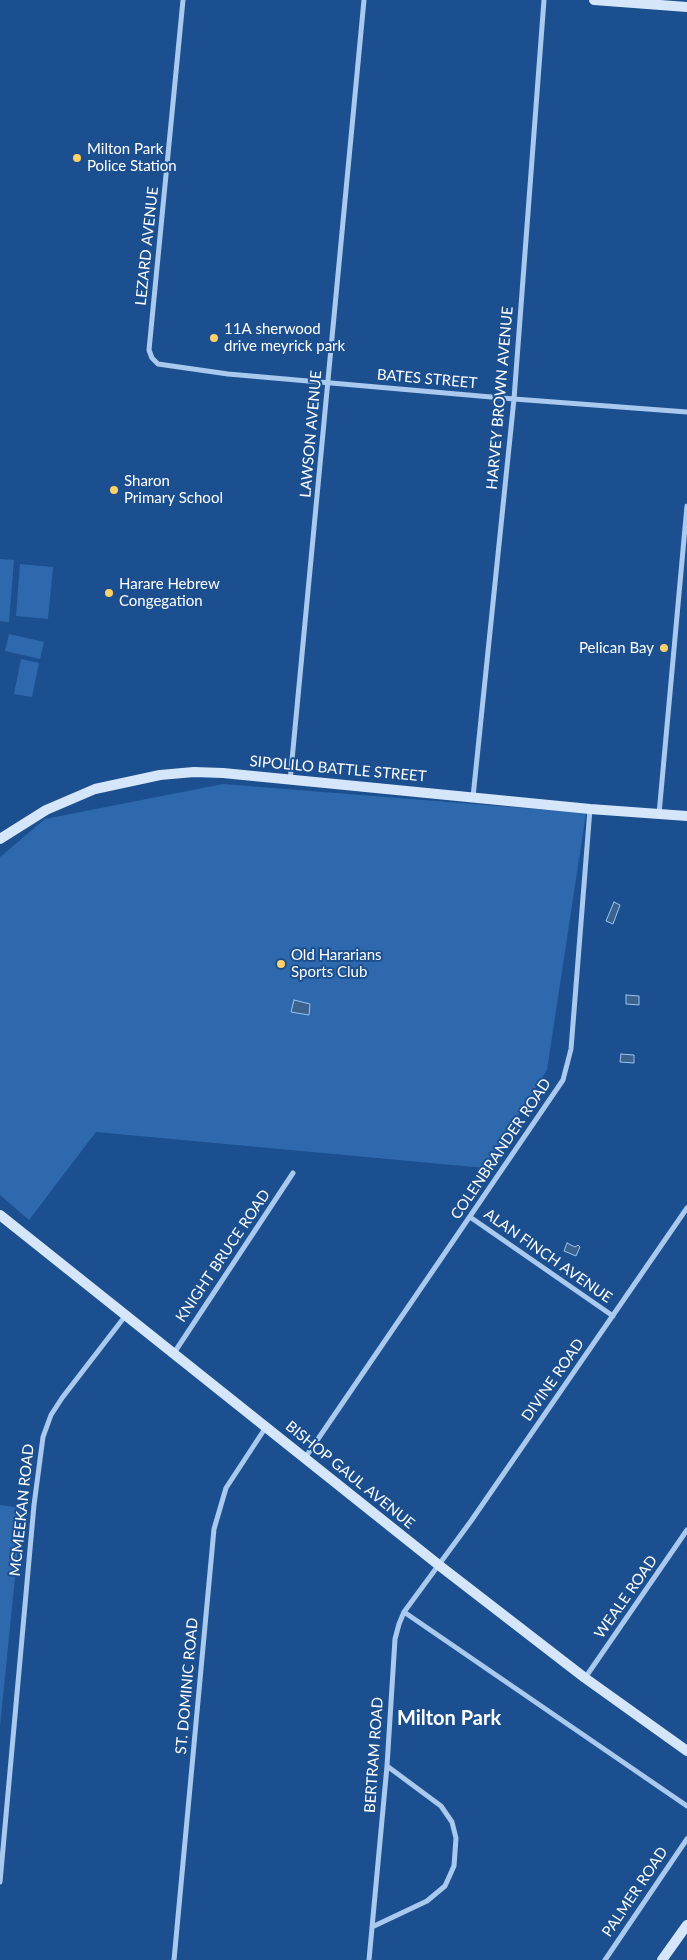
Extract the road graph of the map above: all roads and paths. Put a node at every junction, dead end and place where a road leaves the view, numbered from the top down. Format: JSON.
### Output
{"nodes":[{"id":1,"x":183,"y":0,"type":"edge"},
{"id":2,"x":364,"y":0,"type":"edge"},
{"id":3,"x":544,"y":0,"type":"edge"},
{"id":4,"x":594,"y":0,"type":"edge"},
{"id":5,"x":687,"y":7,"type":"edge"},
{"id":6,"x":165,"y":367,"type":"joint"},
{"id":7,"x":328,"y":382,"type":"junction"},
{"id":8,"x":514,"y":399,"type":"junction"},
{"id":9,"x":687,"y":412,"type":"edge"},
{"id":10,"x":687,"y":506,"type":"edge"},
{"id":11,"x":679,"y":600,"type":"junction"},
{"id":12,"x":687,"y":601,"type":"edge"},
{"id":13,"x":290,"y":780,"type":"junction"},
{"id":14,"x":473,"y":797,"type":"junction"},
{"id":15,"x":590,"y":809,"type":"junction"},
{"id":16,"x":659,"y":814,"type":"junction"},
{"id":17,"x":687,"y":816,"type":"edge"},
{"id":18,"x":0,"y":839,"type":"edge"},
{"id":19,"x":293,"y":1173,"type":"dead end"},
{"id":20,"x":687,"y":1208,"type":"edge"},
{"id":21,"x":0,"y":1216,"type":"edge"},
{"id":22,"x":470,"y":1217,"type":"junction"},
{"id":23,"x":126,"y":1316,"type":"junction"},
{"id":24,"x":612,"y":1316,"type":"junction"},
{"id":25,"x":174,"y":1354,"type":"junction"},
{"id":26,"x":266,"y":1427,"type":"junction"},
{"id":27,"x":305,"y":1458,"type":"junction"},
{"id":28,"x":687,"y":1530,"type":"edge"},
{"id":29,"x":440,"y":1566,"type":"junction"},
{"id":30,"x":404,"y":1612,"type":"junction"},
{"id":31,"x":585,"y":1678,"type":"junction"},
{"id":32,"x":687,"y":1750,"type":"edge"},
{"id":33,"x":386,"y":1766,"type":"junction"},
{"id":34,"x":687,"y":1806,"type":"edge"},
{"id":35,"x":687,"y":1839,"type":"edge"},
{"id":36,"x":0,"y":1882,"type":"edge"},
{"id":37,"x":687,"y":1925,"type":"edge"},
{"id":38,"x":372,"y":1927,"type":"junction"},
{"id":39,"x":174,"y":1960,"type":"edge"},
{"id":40,"x":369,"y":1960,"type":"edge"},
{"id":41,"x":605,"y":1960,"type":"edge"},
{"id":42,"x":662,"y":1960,"type":"edge"}],
"edges":[{"from":1,"to":6,"type":"street","name":"LEZARD AVENUE"},
{"from":2,"to":7,"type":"street","name":"LAWSON AVENUE"},
{"from":3,"to":8,"type":"street","name":"HARVEY BROWN AVENUE"},
{"from":4,"to":5,"type":"main road"},
{"from":6,"to":7,"type":"street","name":"BATES STREET"},
{"from":7,"to":8,"type":"street","name":"BATES STREET"},
{"from":7,"to":13,"type":"street","name":"LAWSON AVENUE"},
{"from":8,"to":9,"type":"street","name":"BATES STREET"},
{"from":8,"to":14,"type":"street","name":"HARVEY BROWN AVENUE"},
{"from":10,"to":11,"type":"street"},
{"from":11,"to":12,"type":"street"},
{"from":11,"to":16,"type":"street"},
{"from":13,"to":14,"type":"main road","name":"SIPOLILO BATTLE STREET"},
{"from":13,"to":18,"type":"main road","name":"SIPOLILO BATTLE STREET"},
{"from":14,"to":15,"type":"main road","name":"SIPOLILO BATTLE STREET"},
{"from":15,"to":16,"type":"main road","name":"SIPOLILO BATTLE STREET"},
{"from":15,"to":22,"type":"street","name":"COLENBRANDER ROAD"},
{"from":16,"to":17,"type":"main road","name":"SIPOLILO BATTLE STREET"},
{"from":19,"to":25,"type":"street","name":"KNIGHT BRUCE ROAD"},
{"from":20,"to":24,"type":"street","name":"DIVINE ROAD"},
{"from":21,"to":23,"type":"main road","name":"BISHOP GAUL AVENUE"},
{"from":22,"to":24,"type":"street","name":"ALAN FINCH AVENUE"},
{"from":22,"to":27,"type":"street","name":"COLENBRANDER ROAD"},
{"from":23,"to":25,"type":"main road","name":"BISHOP GAUL AVENUE"},
{"from":23,"to":36,"type":"street","name":"MCMEEKAN ROAD"},
{"from":24,"to":29,"type":"street","name":"DIVINE ROAD"},
{"from":25,"to":26,"type":"main road","name":"BISHOP GAUL AVENUE"},
{"from":26,"to":27,"type":"main road","name":"BISHOP GAUL AVENUE"},
{"from":26,"to":39,"type":"street","name":"ST. DOMINIC ROAD"},
{"from":27,"to":29,"type":"main road","name":"BISHOP GAUL AVENUE"},
{"from":28,"to":31,"type":"street","name":"WEALE ROAD"},
{"from":29,"to":30,"type":"street","name":"BERTRAM ROAD"},
{"from":29,"to":31,"type":"main road","name":"BISHOP GAUL AVENUE"},
{"from":30,"to":33,"type":"street","name":"BERTRAM ROAD"},
{"from":30,"to":34,"type":"street"},
{"from":31,"to":32,"type":"main road","name":"BISHOP GAUL AVENUE"},
{"from":33,"to":38,"type":"street","name":"BERTRAM ROAD"},
{"from":33,"to":38,"type":"street"},
{"from":35,"to":41,"type":"street","name":"PALMER ROAD"},
{"from":37,"to":42,"type":"main road"},
{"from":38,"to":40,"type":"street","name":"BERTRAM ROAD"}]}
